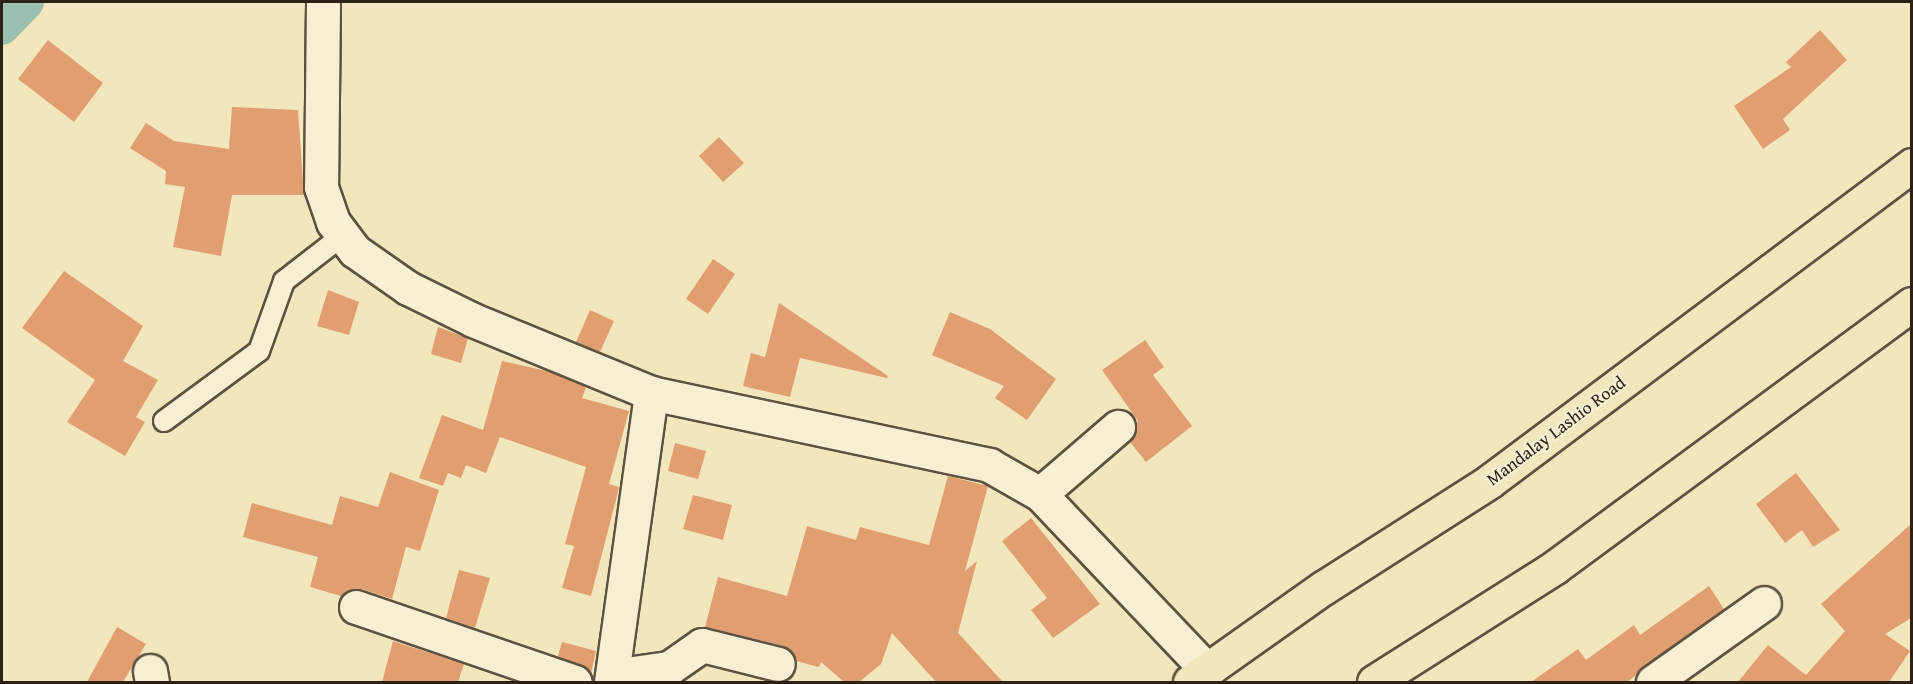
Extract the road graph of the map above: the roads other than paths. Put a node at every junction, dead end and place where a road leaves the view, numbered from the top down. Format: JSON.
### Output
{"nodes":[{"id":1,"x":323,"y":2,"type":"edge"},
{"id":2,"x":1911,"y":165,"type":"edge"},
{"id":3,"x":342,"y":236,"type":"junction"},
{"id":4,"x":1911,"y":303,"type":"edge"},
{"id":5,"x":651,"y":393,"type":"junction"},
{"id":6,"x":164,"y":421,"type":"dead end"},
{"id":7,"x":1118,"y":427,"type":"dead end"},
{"id":8,"x":1040,"y":494,"type":"junction"},
{"id":9,"x":1764,"y":603,"type":"dead end"},
{"id":10,"x":356,"y":607,"type":"dead end"},
{"id":11,"x":778,"y":664,"type":"dead end"},
{"id":12,"x":1199,"y":677,"type":"edge"},
{"id":13,"x":611,"y":680,"type":"edge"},
{"id":14,"x":575,"y":682,"type":"edge"},
{"id":15,"x":1374,"y":682,"type":"edge"},
{"id":16,"x":1653,"y":682,"type":"edge"}],
"edges":[{"from":1,"to":3,"type":"street"},
{"from":2,"to":12,"type":"highway","name":"Mandalay Lashio Road"},
{"from":3,"to":5,"type":"street"},
{"from":3,"to":6,"type":"lane"},
{"from":4,"to":15,"type":"highway"},
{"from":5,"to":8,"type":"street"},
{"from":5,"to":13,"type":"street"},
{"from":7,"to":8,"type":"street"},
{"from":8,"to":12,"type":"street"},
{"from":9,"to":16,"type":"street"},
{"from":10,"to":14,"type":"street"},
{"from":11,"to":13,"type":"street"}]}
